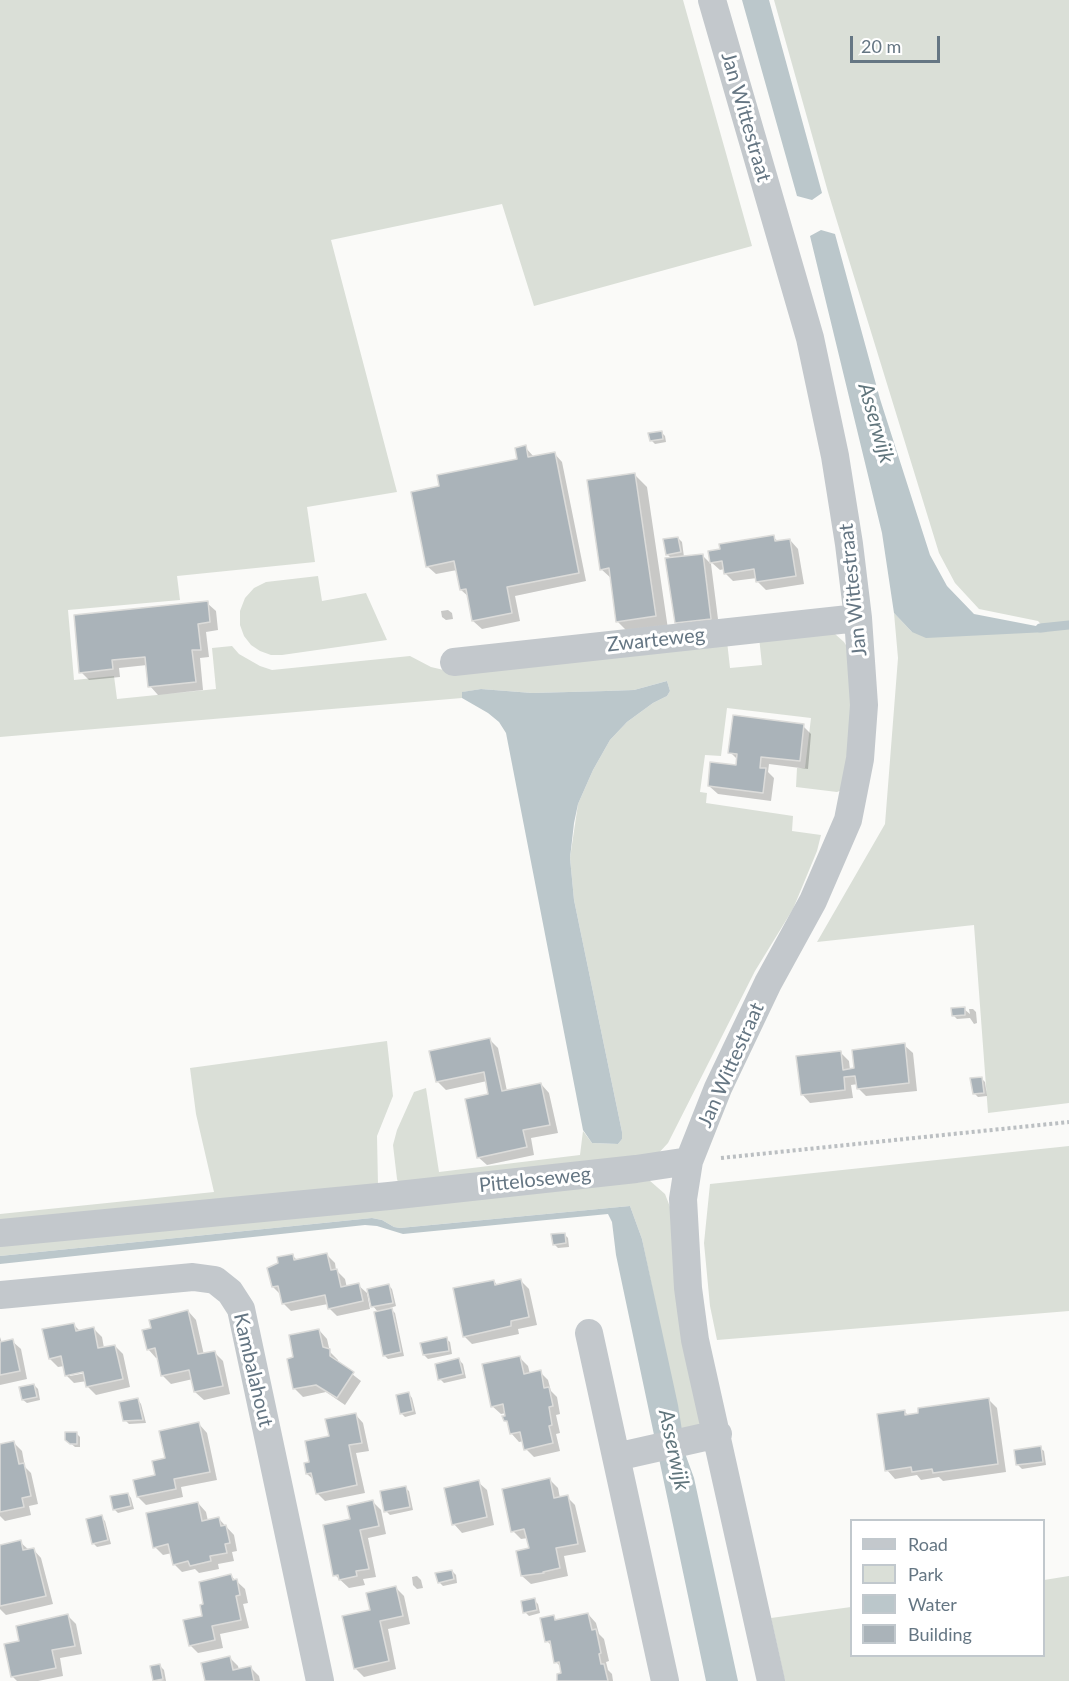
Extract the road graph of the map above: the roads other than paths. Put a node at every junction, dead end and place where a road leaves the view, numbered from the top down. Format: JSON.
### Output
{"nodes":[{"id":1,"x":712,"y":0,"type":"edge"},
{"id":2,"x":858,"y":618,"type":"junction"},
{"id":3,"x":454,"y":662,"type":"dead end"},
{"id":4,"x":689,"y":1161,"type":"junction"},
{"id":5,"x":0,"y":1233,"type":"edge"},
{"id":6,"x":0,"y":1295,"type":"edge"},
{"id":7,"x":590,"y":1333,"type":"dead end"},
{"id":8,"x":708,"y":1436,"type":"junction"},
{"id":9,"x":616,"y":1457,"type":"junction"},
{"id":10,"x":321,"y":1681,"type":"edge"},
{"id":11,"x":665,"y":1681,"type":"edge"},
{"id":12,"x":771,"y":1681,"type":"edge"}],
"edges":[{"from":1,"to":2,"type":"street","name":"Jan Wittestraat"},
{"from":2,"to":3,"type":"street","name":"Zwarteweg"},
{"from":2,"to":4,"type":"street","name":"Jan Wittestraat"},
{"from":4,"to":5,"type":"street","name":"Pitteloseweg"},
{"from":4,"to":8,"type":"street"},
{"from":6,"to":10,"type":"street","name":"Kambalahout"},
{"from":7,"to":9,"type":"street"},
{"from":8,"to":9,"type":"street"},
{"from":8,"to":12,"type":"street"},
{"from":9,"to":11,"type":"street"}]}
